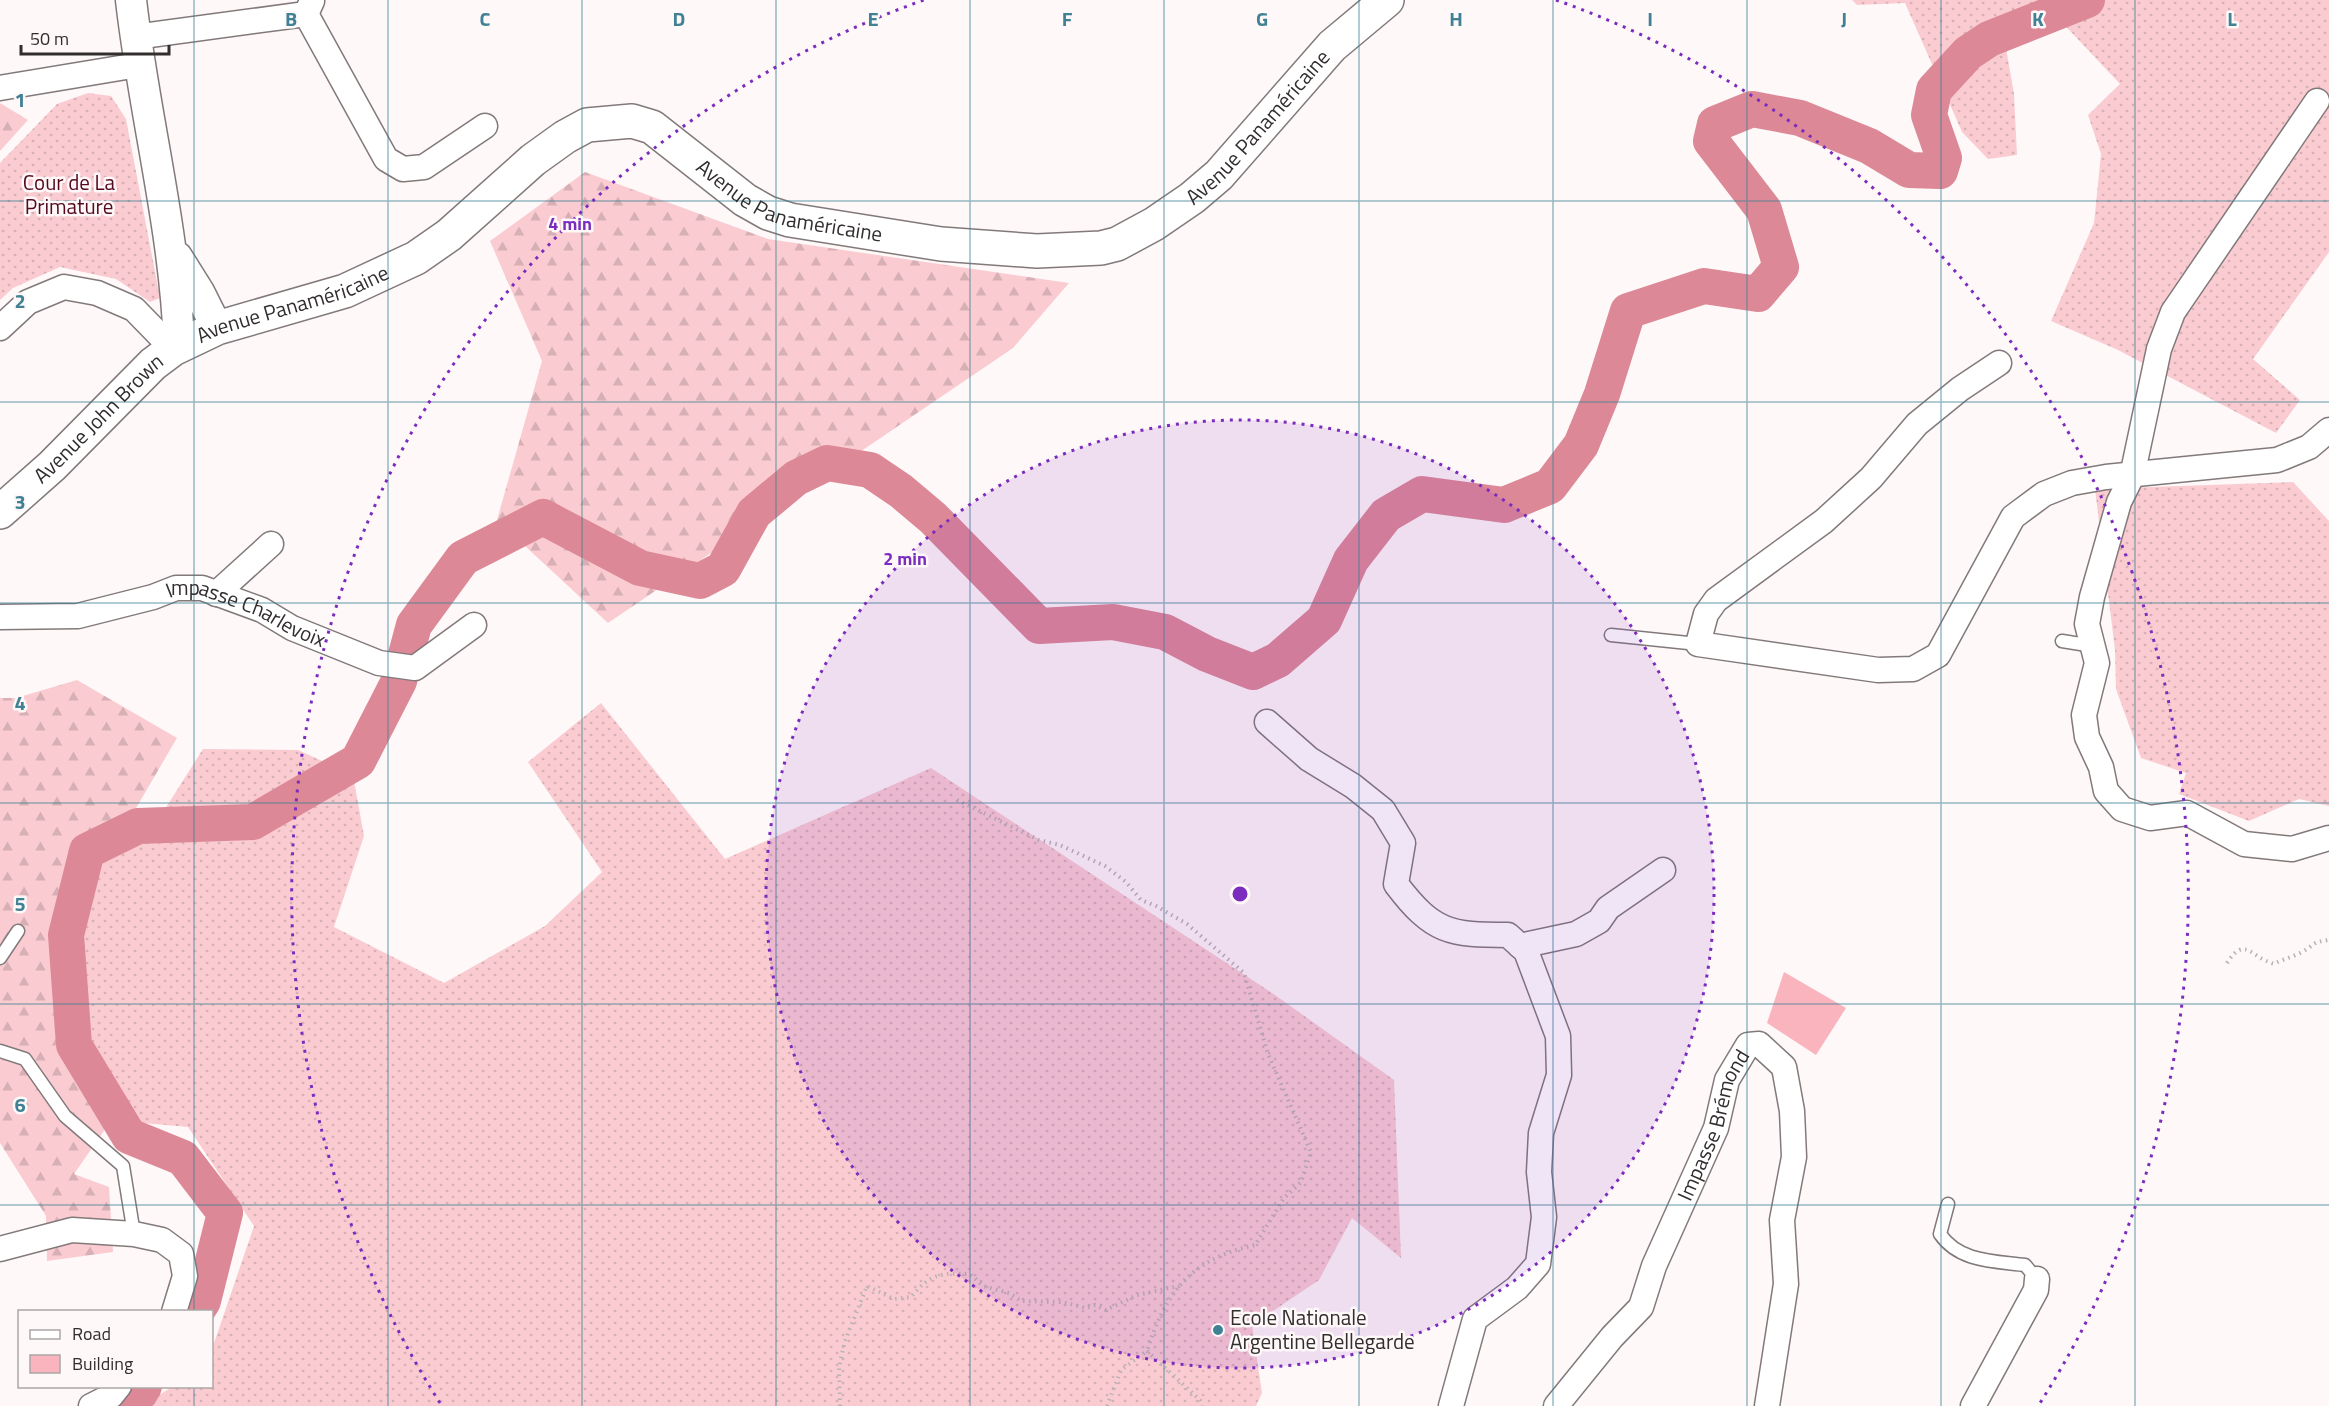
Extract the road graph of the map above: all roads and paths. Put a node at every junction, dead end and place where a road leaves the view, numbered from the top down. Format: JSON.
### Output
{"nodes":[{"id":1,"x":131,"y":0,"type":"edge"},
{"id":2,"x":1388,"y":0,"type":"edge"},
{"id":3,"x":309,"y":7,"type":"edge"},
{"id":4,"x":137,"y":51,"type":"junction"},
{"id":5,"x":0,"y":88,"type":"edge"},
{"id":6,"x":2317,"y":100,"type":"dead end"},
{"id":7,"x":485,"y":126,"type":"dead end"},
{"id":8,"x":170,"y":247,"type":"junction"},
{"id":9,"x":0,"y":327,"type":"edge"},
{"id":10,"x":217,"y":328,"type":"junction"},
{"id":11,"x":176,"y":347,"type":"junction"},
{"id":12,"x":1999,"y":363,"type":"dead end"},
{"id":13,"x":2329,"y":430,"type":"edge"},
{"id":14,"x":2132,"y":476,"type":"junction"},
{"id":15,"x":0,"y":512,"type":"edge"},
{"id":16,"x":271,"y":544,"type":"dead end"},
{"id":17,"x":216,"y":594,"type":"junction"},
{"id":18,"x":0,"y":616,"type":"edge"},
{"id":19,"x":474,"y":625,"type":"dead end"},
{"id":20,"x":1611,"y":635,"type":"dead end"},
{"id":21,"x":2062,"y":641,"type":"dead end"},
{"id":22,"x":1698,"y":644,"type":"junction"},
{"id":23,"x":2093,"y":646,"type":"junction"},
{"id":24,"x":1267,"y":722,"type":"dead end"},
{"id":25,"x":957,"y":800,"type":"dead end"},
{"id":26,"x":2329,"y":838,"type":"edge"},
{"id":27,"x":1663,"y":870,"type":"dead end"},
{"id":28,"x":18,"y":931,"type":"dead end"},
{"id":29,"x":2329,"y":940,"type":"edge"},
{"id":30,"x":1520,"y":946,"type":"junction"},
{"id":31,"x":0,"y":958,"type":"edge"},
{"id":32,"x":2227,"y":963,"type":"dead end"},
{"id":33,"x":0,"y":1050,"type":"edge"},
{"id":34,"x":1948,"y":1204,"type":"dead end"},
{"id":35,"x":134,"y":1234,"type":"junction"},
{"id":36,"x":0,"y":1249,"type":"edge"},
{"id":37,"x":2037,"y":1279,"type":"joint"},
{"id":38,"x":1179,"y":1286,"type":"junction"},
{"id":39,"x":174,"y":1310,"type":"edge"},
{"id":40,"x":1147,"y":1351,"type":"junction"},
{"id":41,"x":117,"y":1388,"type":"edge"},
{"id":42,"x":91,"y":1406,"type":"edge"},
{"id":43,"x":840,"y":1406,"type":"edge"},
{"id":44,"x":1107,"y":1406,"type":"edge"},
{"id":45,"x":1202,"y":1406,"type":"edge"},
{"id":46,"x":1452,"y":1406,"type":"edge"},
{"id":47,"x":1556,"y":1406,"type":"edge"},
{"id":48,"x":1767,"y":1406,"type":"edge"},
{"id":49,"x":1973,"y":1406,"type":"edge"}],
"edges":[{"from":1,"to":4,"type":"street"},
{"from":2,"to":10,"type":"main road","name":"Avenue Panaméricaine"},
{"from":3,"to":4,"type":"street"},
{"from":3,"to":7,"type":"street"},
{"from":4,"to":5,"type":"street"},
{"from":4,"to":8,"type":"street"},
{"from":6,"to":14,"type":"street"},
{"from":8,"to":10,"type":"street"},
{"from":8,"to":11,"type":"street"},
{"from":9,"to":11,"type":"street"},
{"from":10,"to":11,"type":"main road","name":"Avenue Panaméricaine"},
{"from":11,"to":15,"type":"main road","name":"Avenue John Brown"},
{"from":12,"to":22,"type":"street"},
{"from":13,"to":14,"type":"street"},
{"from":14,"to":22,"type":"street"},
{"from":14,"to":23,"type":"street"},
{"from":16,"to":17,"type":"street"},
{"from":17,"to":18,"type":"street","name":"Impasse Charlevoix"},
{"from":17,"to":19,"type":"street","name":"Impasse Charlevoix"},
{"from":20,"to":22,"type":"lane"},
{"from":21,"to":23,"type":"lane"},
{"from":23,"to":26,"type":"street"},
{"from":24,"to":30,"type":"street"},
{"from":25,"to":38,"type":"path"},
{"from":27,"to":30,"type":"street"},
{"from":28,"to":31,"type":"lane"},
{"from":29,"to":32,"type":"path"},
{"from":30,"to":46,"type":"street"},
{"from":33,"to":35,"type":"lane"},
{"from":34,"to":37,"type":"lane"},
{"from":35,"to":36,"type":"street"},
{"from":35,"to":39,"type":"street"},
{"from":37,"to":49,"type":"street"},
{"from":38,"to":40,"type":"path"},
{"from":38,"to":43,"type":"path"},
{"from":40,"to":44,"type":"path"},
{"from":40,"to":45,"type":"path"},
{"from":41,"to":42,"type":"street"},
{"from":47,"to":48,"type":"street","name":"Impasse Brémond"}]}
